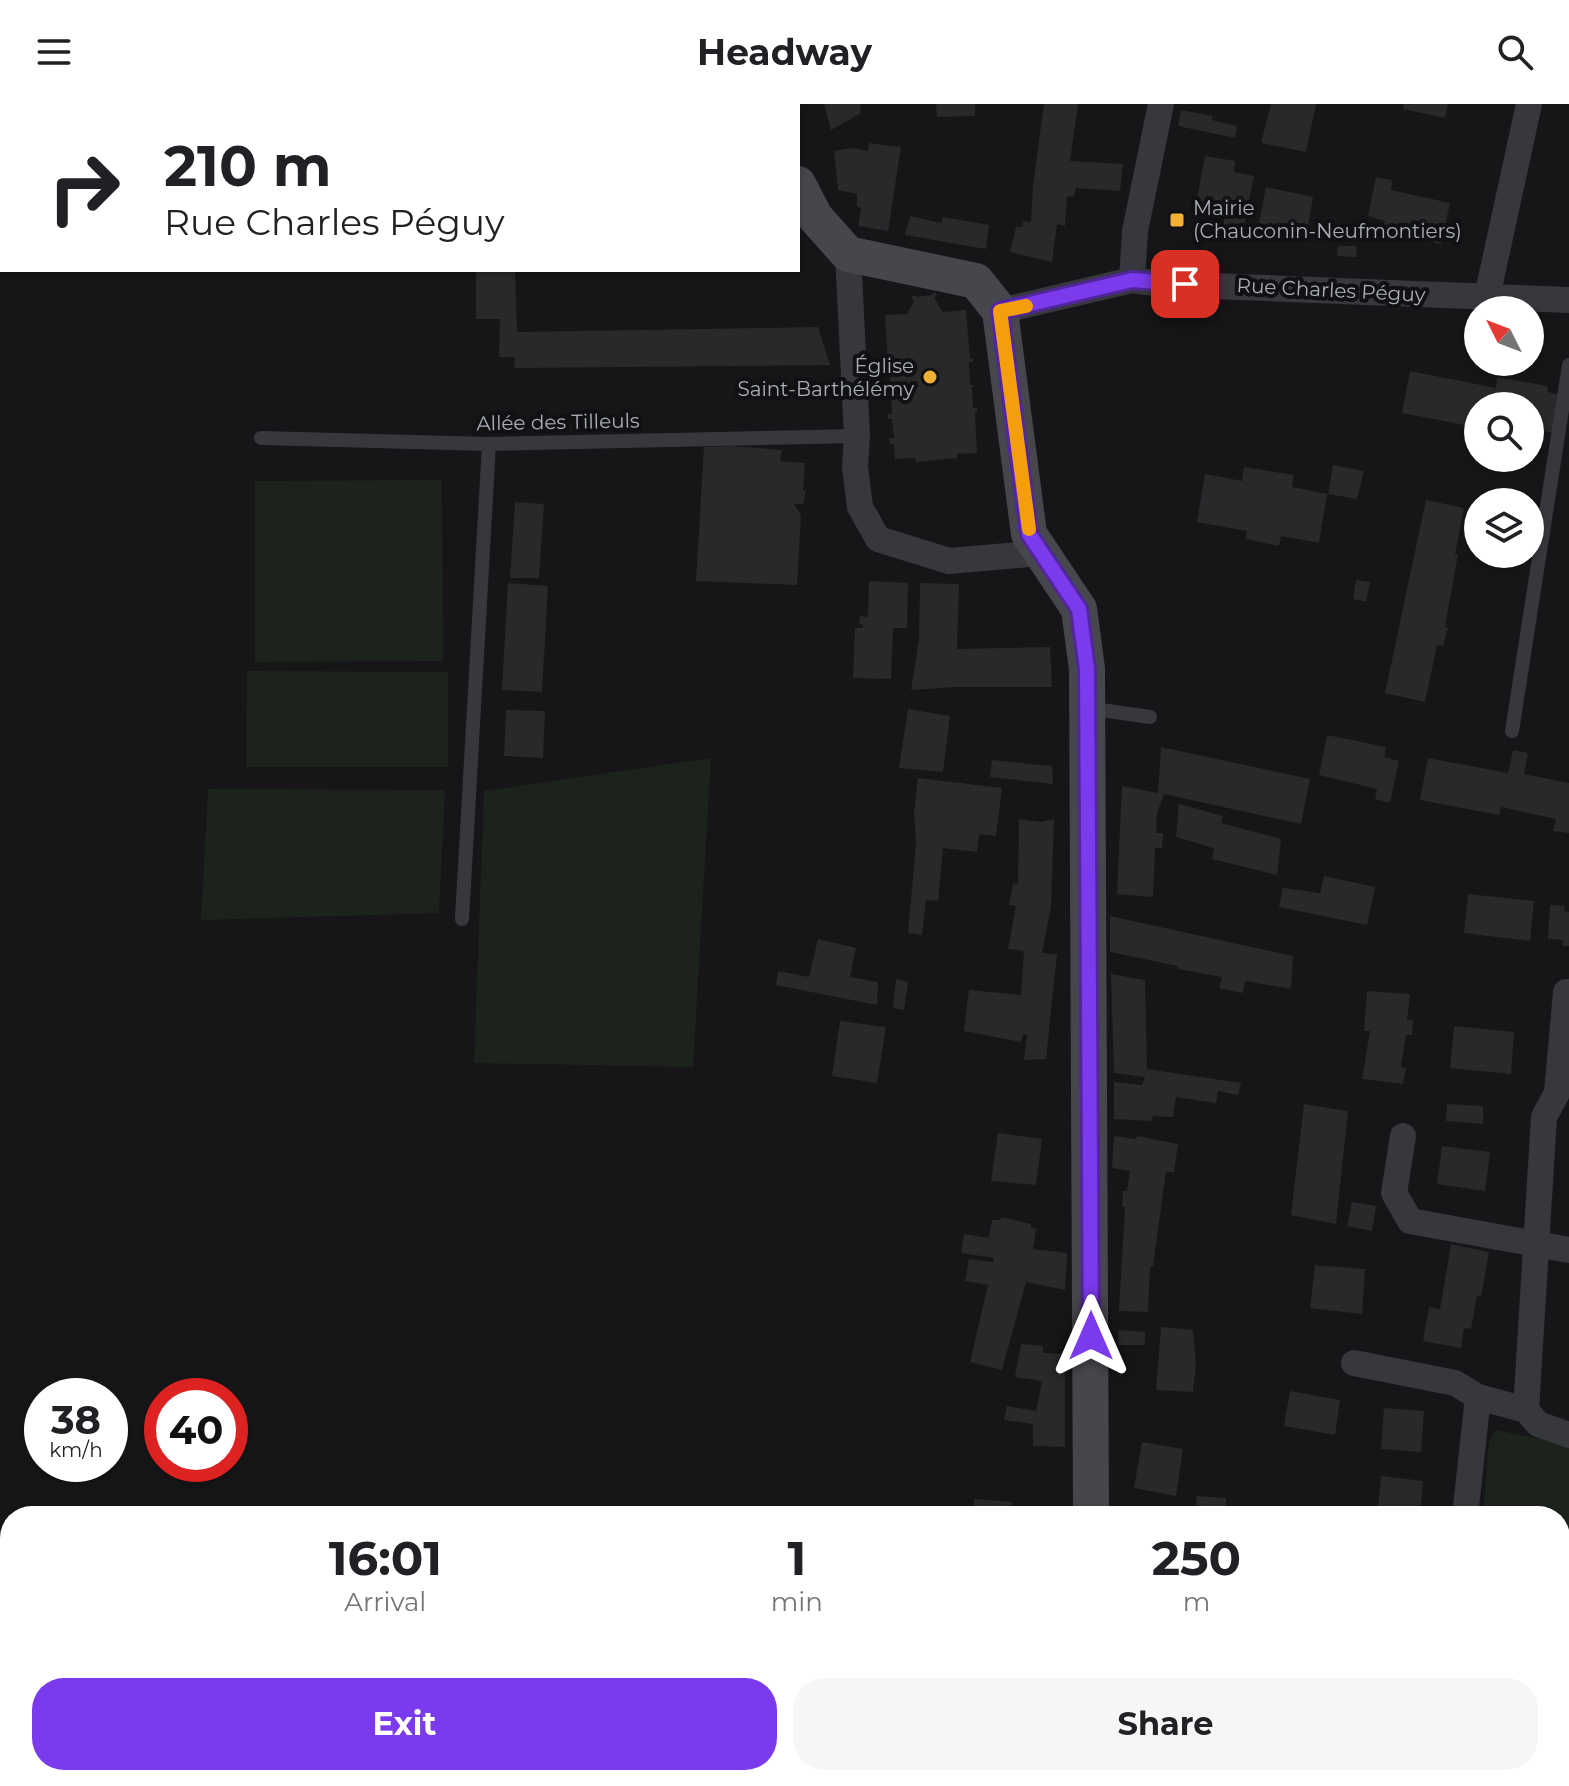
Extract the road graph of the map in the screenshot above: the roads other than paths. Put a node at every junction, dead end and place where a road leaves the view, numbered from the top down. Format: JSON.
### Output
{"nodes":[{"id":1,"x":1161,"y":104,"type":"edge"},
{"id":2,"x":1529,"y":104,"type":"edge"},
{"id":3,"x":800,"y":188,"type":"edge"},
{"id":4,"x":848,"y":254,"type":"junction"},
{"id":5,"x":1132,"y":280,"type":"junction"},
{"id":6,"x":1464,"y":296,"type":"edge"},
{"id":7,"x":1487,"y":296,"type":"edge"},
{"id":8,"x":1544,"y":299,"type":"edge"},
{"id":9,"x":1569,"y":300,"type":"edge"},
{"id":10,"x":1000,"y":311,"type":"junction"},
{"id":11,"x":1569,"y":365,"type":"edge"},
{"id":12,"x":857,"y":436,"type":"junction"},
{"id":13,"x":261,"y":438,"type":"dead end"},
{"id":14,"x":489,"y":444,"type":"junction"},
{"id":15,"x":1042,"y":553,"type":"junction"},
{"id":16,"x":1087,"y":708,"type":"junction"},
{"id":17,"x":1150,"y":717,"type":"dead end"},
{"id":18,"x":1512,"y":731,"type":"dead end"},
{"id":19,"x":462,"y":919,"type":"dead end"},
{"id":20,"x":1569,"y":992,"type":"edge"},
{"id":21,"x":1403,"y":1136,"type":"dead end"},
{"id":22,"x":1538,"y":1244,"type":"junction"},
{"id":23,"x":1569,"y":1250,"type":"edge"},
{"id":24,"x":1354,"y":1363,"type":"dead end"},
{"id":25,"x":1478,"y":1397,"type":"junction"},
{"id":26,"x":1526,"y":1410,"type":"junction"},
{"id":27,"x":1569,"y":1435,"type":"edge"},
{"id":28,"x":1091,"y":1506,"type":"edge"},
{"id":29,"x":1466,"y":1506,"type":"edge"},
{"id":30,"x":1332,"y":1786,"type":"edge"},
{"id":31,"x":1395,"y":1786,"type":"edge"}],
"edges":[{"from":1,"to":5,"type":"street"},
{"from":2,"to":7,"type":"street"},
{"from":3,"to":4,"type":"street"},
{"from":4,"to":10,"type":"street"},
{"from":4,"to":12,"type":"street"},
{"from":5,"to":6,"type":"street","name":"Rue Charles Péguy"},
{"from":5,"to":10,"type":"street","name":"Rue Charles Péguy"},
{"from":8,"to":9,"type":"street","name":"Rue Charles Péguy"},
{"from":10,"to":15,"type":"street"},
{"from":11,"to":18,"type":"lane"},
{"from":12,"to":14,"type":"lane","name":"Allée des Tilleuls"},
{"from":12,"to":15,"type":"street"},
{"from":13,"to":14,"type":"lane","name":"Allée des Tilleuls"},
{"from":14,"to":19,"type":"lane"},
{"from":15,"to":16,"type":"street"},
{"from":16,"to":17,"type":"lane"},
{"from":16,"to":28,"type":"street"},
{"from":20,"to":22,"type":"street"},
{"from":21,"to":22,"type":"street"},
{"from":22,"to":23,"type":"street"},
{"from":22,"to":26,"type":"street"},
{"from":24,"to":25,"type":"street"},
{"from":25,"to":26,"type":"street"},
{"from":25,"to":29,"type":"street"},
{"from":26,"to":27,"type":"street"},
{"from":30,"to":31,"type":"street"}]}
